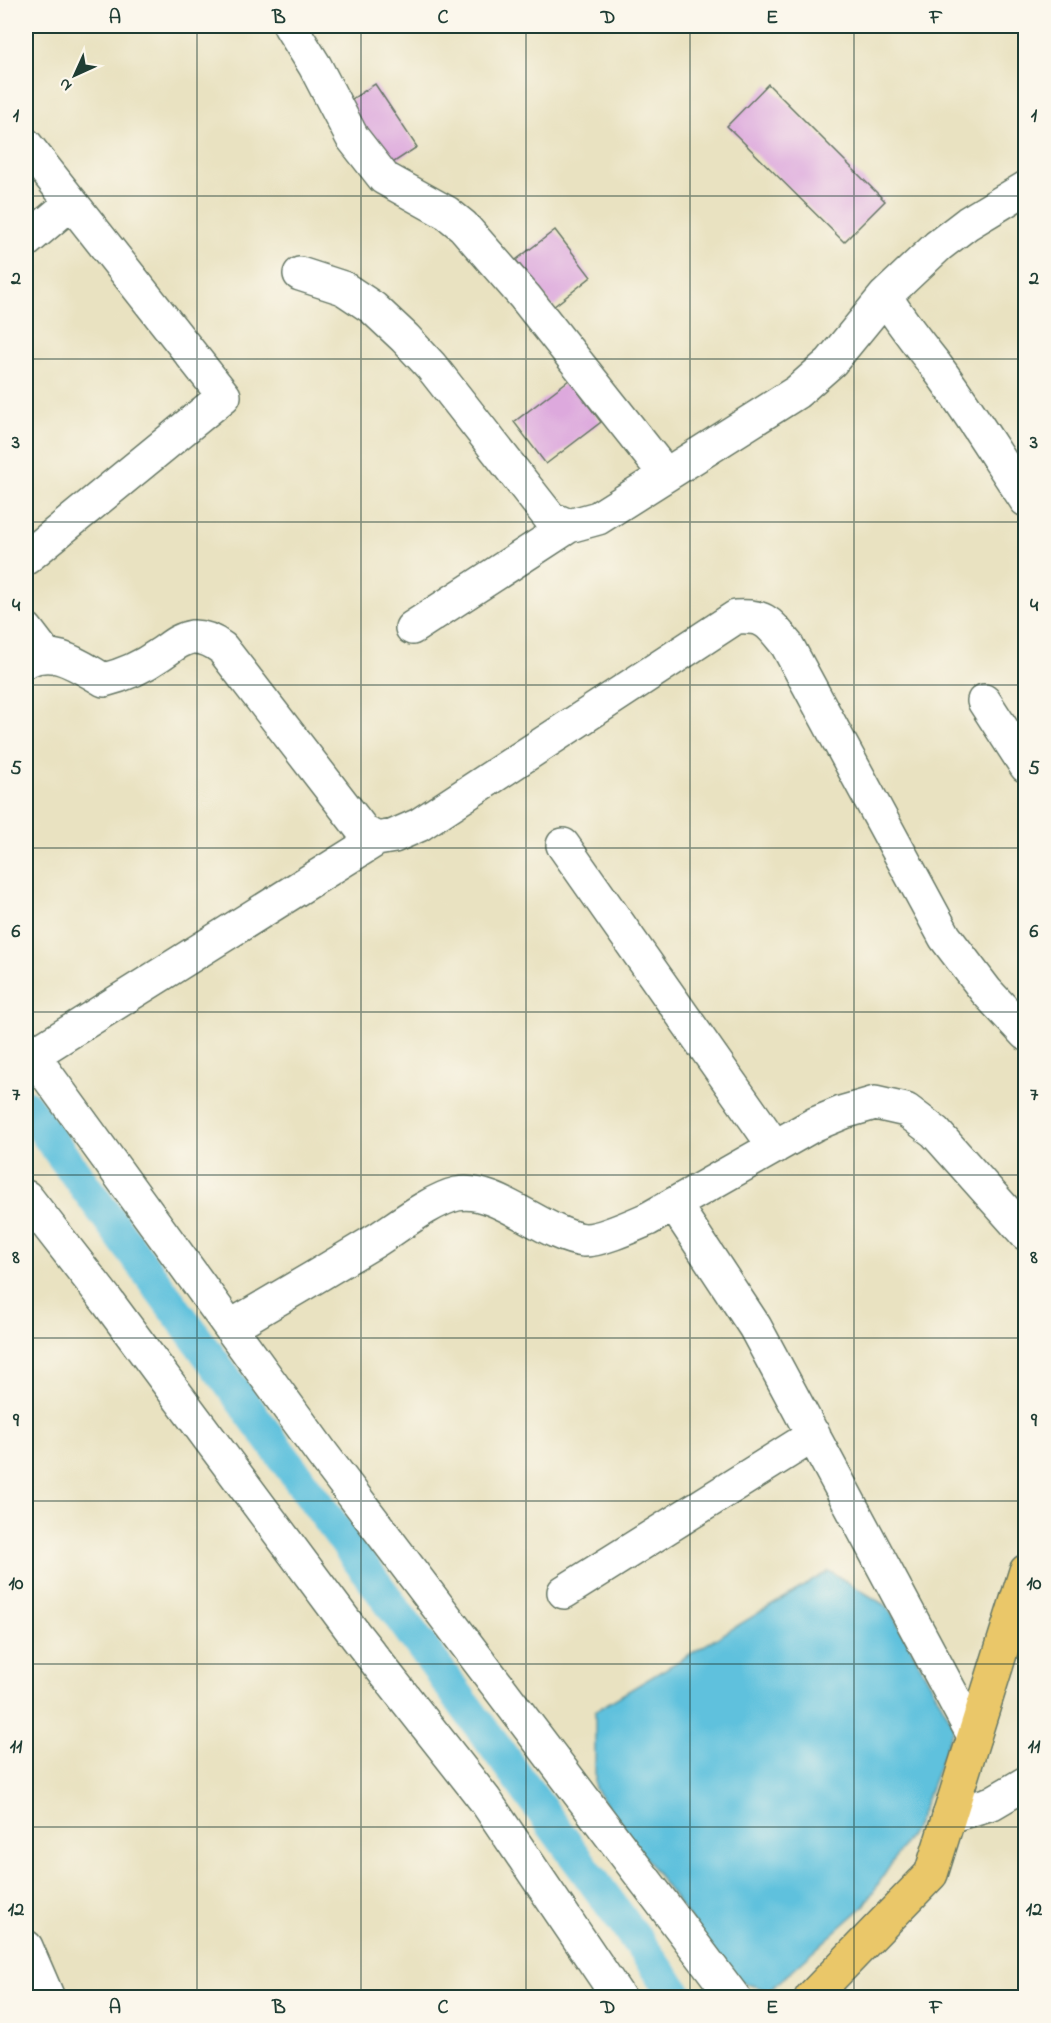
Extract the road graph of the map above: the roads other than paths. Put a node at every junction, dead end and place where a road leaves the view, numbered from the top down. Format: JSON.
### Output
{"nodes":[{"id":1,"x":290,"y":26,"type":"edge"},
{"id":2,"x":26,"y":145,"type":"edge"},
{"id":3,"x":1026,"y":188,"type":"edge"},
{"id":4,"x":71,"y":203,"type":"junction"},
{"id":5,"x":26,"y":241,"type":"edge"},
{"id":6,"x":300,"y":274,"type":"dead end"},
{"id":7,"x":885,"y":296,"type":"junction"},
{"id":8,"x":666,"y":475,"type":"junction"},
{"id":9,"x":1026,"y":500,"type":"edge"},
{"id":10,"x":570,"y":526,"type":"junction"},
{"id":11,"x":26,"y":558,"type":"edge"},
{"id":12,"x":412,"y":628,"type":"dead end"},
{"id":13,"x":26,"y":629,"type":"edge"},
{"id":14,"x":35,"y":658,"type":"edge"},
{"id":15,"x":984,"y":701,"type":"dead end"},
{"id":16,"x":1026,"y":766,"type":"edge"},
{"id":17,"x":377,"y":839,"type":"junction"},
{"id":18,"x":563,"y":845,"type":"dead end"},
{"id":19,"x":1026,"y":1034,"type":"edge"},
{"id":20,"x":29,"y":1051,"type":"edge"},
{"id":21,"x":775,"y":1147,"type":"junction"},
{"id":22,"x":26,"y":1197,"type":"edge"},
{"id":23,"x":674,"y":1204,"type":"junction"},
{"id":24,"x":1026,"y":1234,"type":"edge"},
{"id":25,"x":230,"y":1327,"type":"junction"},
{"id":26,"x":814,"y":1436,"type":"junction"},
{"id":27,"x":1026,"y":1571,"type":"edge"},
{"id":28,"x":564,"y":1592,"type":"dead end"},
{"id":29,"x":974,"y":1736,"type":"junction"},
{"id":30,"x":1026,"y":1783,"type":"edge"},
{"id":31,"x":949,"y":1816,"type":"junction"},
{"id":32,"x":26,"y":1947,"type":"edge"},
{"id":33,"x":48,"y":1998,"type":"edge"},
{"id":34,"x":619,"y":1998,"type":"edge"},
{"id":35,"x":734,"y":1998,"type":"edge"},
{"id":36,"x":811,"y":1998,"type":"edge"}],
"edges":[{"from":1,"to":8,"type":"street"},
{"from":2,"to":4,"type":"street"},
{"from":3,"to":7,"type":"street"},
{"from":4,"to":5,"type":"street"},
{"from":4,"to":11,"type":"street"},
{"from":6,"to":10,"type":"street"},
{"from":7,"to":8,"type":"street"},
{"from":7,"to":9,"type":"street"},
{"from":8,"to":10,"type":"street"},
{"from":10,"to":12,"type":"street"},
{"from":13,"to":14,"type":"street"},
{"from":14,"to":17,"type":"street"},
{"from":15,"to":16,"type":"street"},
{"from":17,"to":19,"type":"street"},
{"from":17,"to":20,"type":"street"},
{"from":18,"to":21,"type":"street"},
{"from":20,"to":25,"type":"street"},
{"from":21,"to":23,"type":"street"},
{"from":21,"to":24,"type":"street"},
{"from":22,"to":34,"type":"street"},
{"from":23,"to":25,"type":"street"},
{"from":23,"to":26,"type":"street"},
{"from":25,"to":35,"type":"street"},
{"from":26,"to":28,"type":"street"},
{"from":26,"to":29,"type":"street"},
{"from":27,"to":29,"type":"main road"},
{"from":29,"to":31,"type":"main road"},
{"from":30,"to":31,"type":"street"},
{"from":31,"to":36,"type":"main road"},
{"from":32,"to":33,"type":"street"}]}
